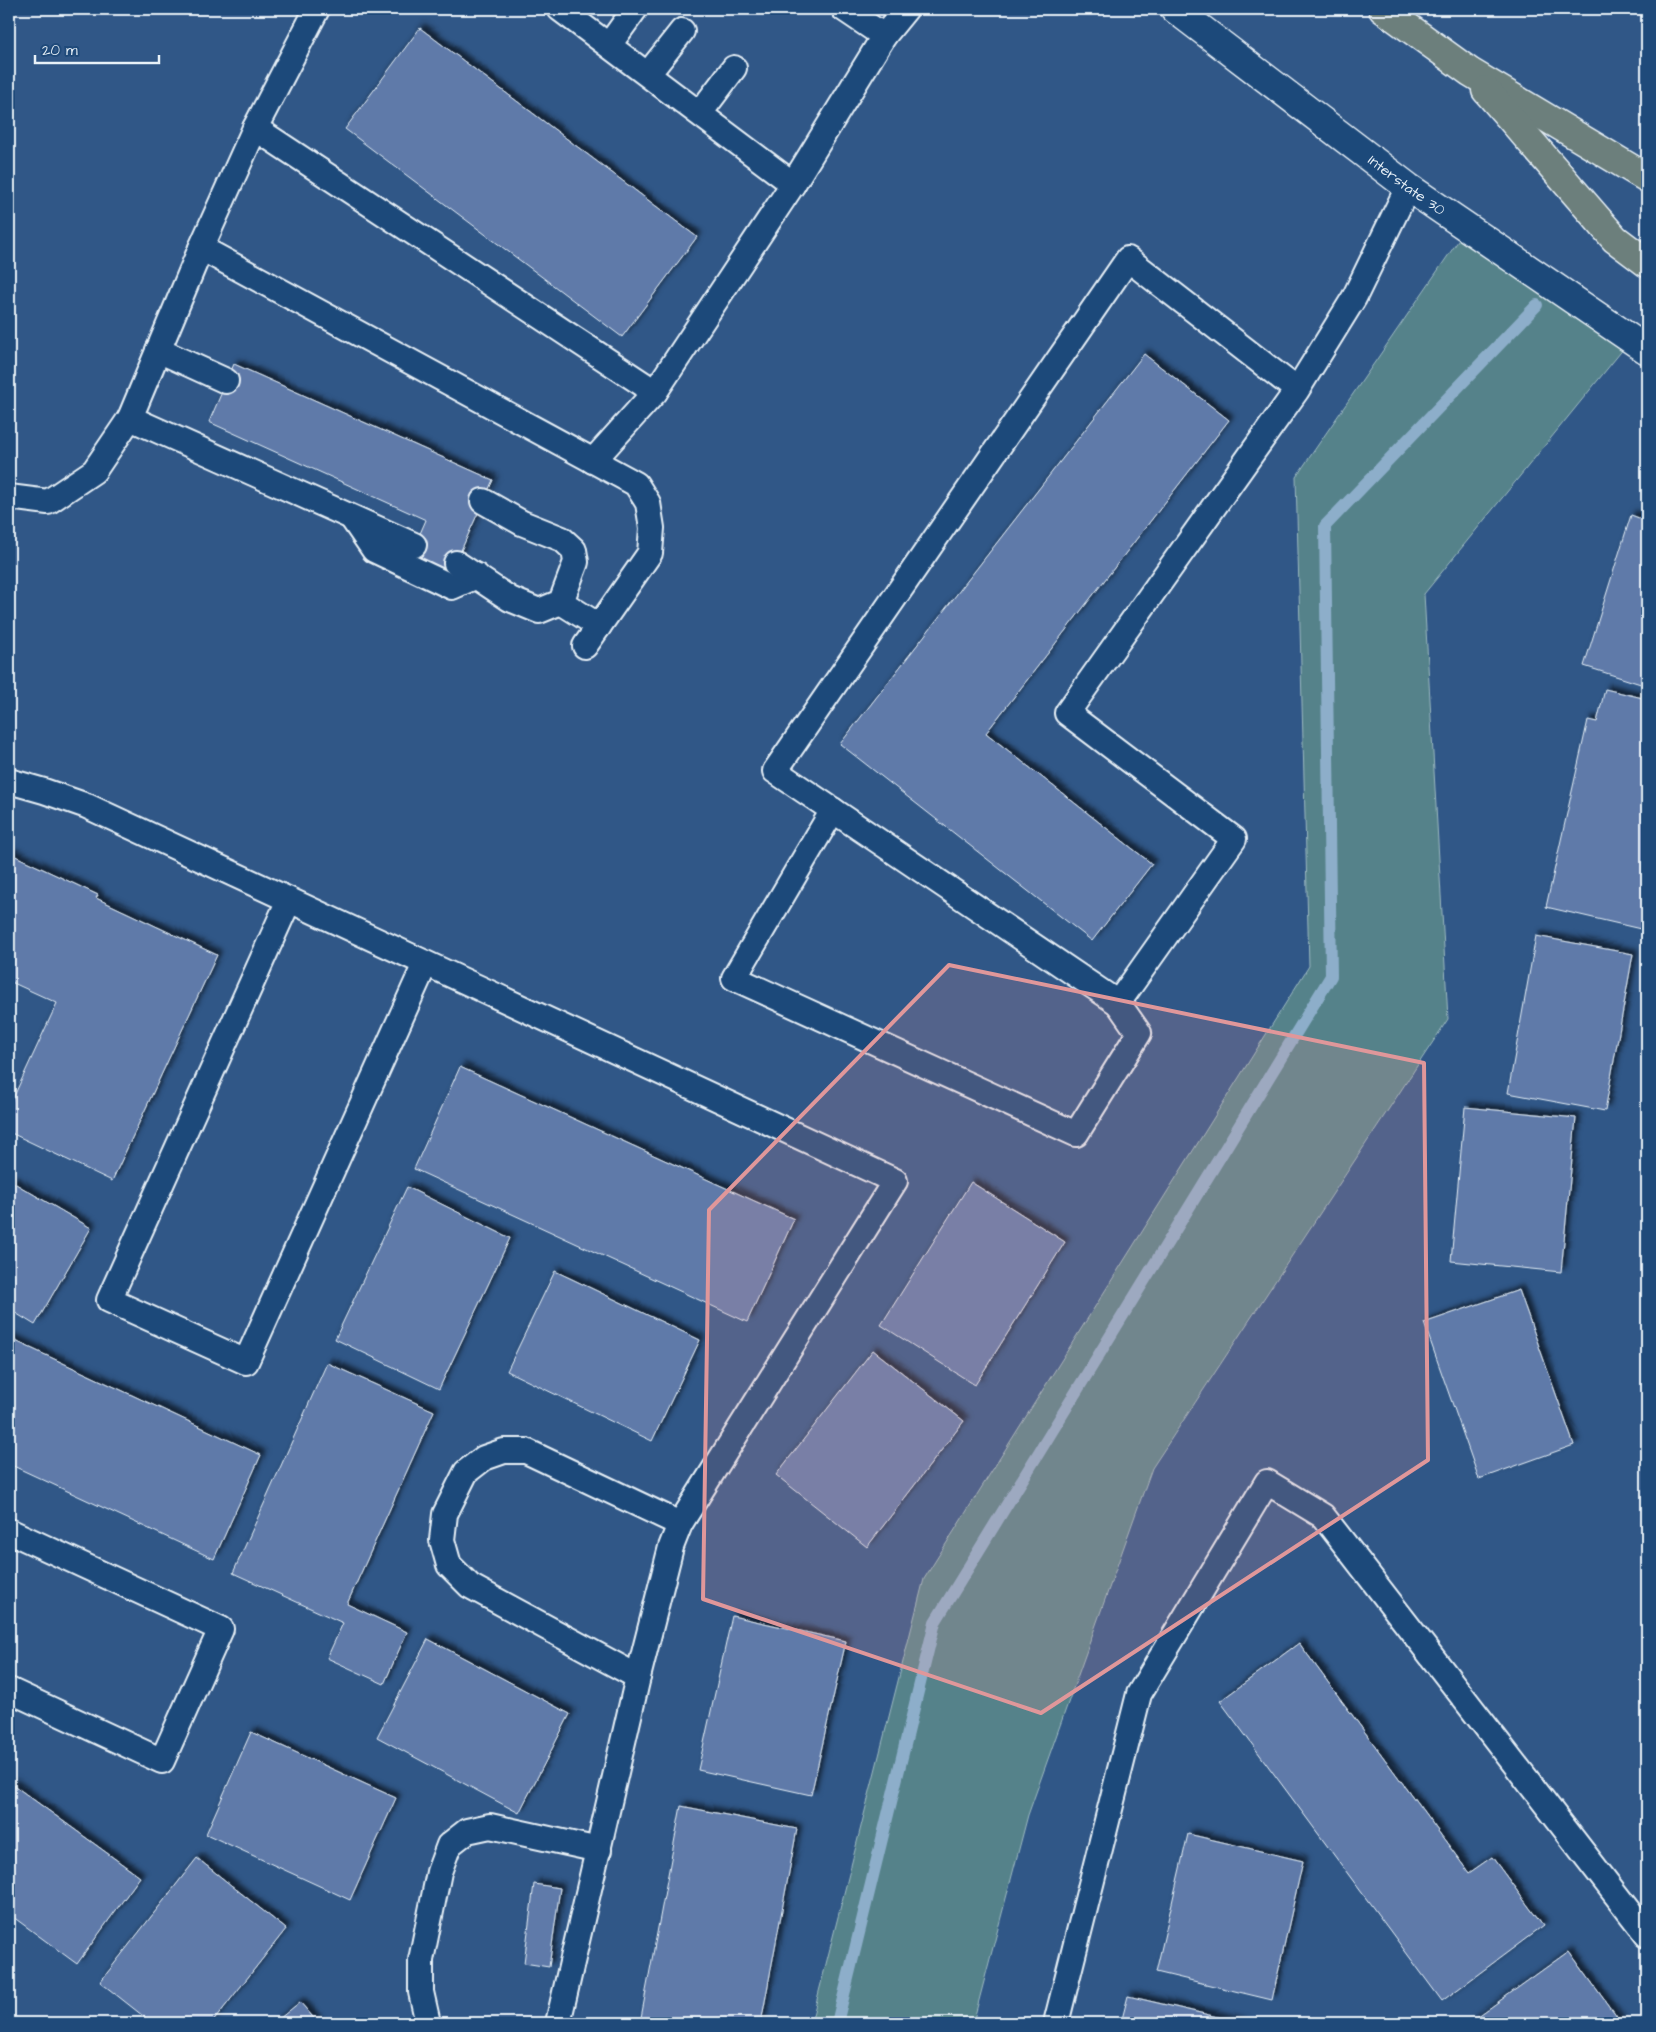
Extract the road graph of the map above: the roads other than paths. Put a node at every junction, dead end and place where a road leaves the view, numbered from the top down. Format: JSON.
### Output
{"nodes":[{"id":1,"x":317,"y":9,"type":"edge"},
{"id":2,"x":560,"y":9,"type":"edge"},
{"id":3,"x":635,"y":9,"type":"edge"},
{"id":4,"x":844,"y":9,"type":"edge"},
{"id":5,"x":906,"y":9,"type":"edge"},
{"id":6,"x":1175,"y":9,"type":"edge"},
{"id":7,"x":1383,"y":9,"type":"edge"},
{"id":8,"x":682,"y":31,"type":"dead end"},
{"id":9,"x":884,"y":36,"type":"junction"},
{"id":10,"x":609,"y":45,"type":"junction"},
{"id":11,"x":734,"y":68,"type":"dead end"},
{"id":12,"x":1470,"y":72,"type":"junction"},
{"id":13,"x":648,"y":74,"type":"junction"},
{"id":14,"x":700,"y":113,"type":"junction"},
{"id":15,"x":255,"y":128,"type":"junction"},
{"id":16,"x":1647,"y":178,"type":"edge"},
{"id":17,"x":792,"y":184,"type":"junction"},
{"id":18,"x":1408,"y":187,"type":"junction"},
{"id":19,"x":201,"y":248,"type":"junction"},
{"id":20,"x":1647,"y":263,"type":"edge"},
{"id":21,"x":158,"y":350,"type":"junction"},
{"id":22,"x":1647,"y":350,"type":"edge"},
{"id":23,"x":226,"y":381,"type":"dead end"},
{"id":24,"x":1297,"y":390,"type":"junction"},
{"id":25,"x":655,"y":392,"type":"junction"},
{"id":26,"x":130,"y":418,"type":"junction"},
{"id":27,"x":593,"y":461,"type":"junction"},
{"id":28,"x":9,"y":497,"type":"edge"},
{"id":29,"x":483,"y":501,"type":"dead end"},
{"id":30,"x":352,"y":518,"type":"junction"},
{"id":31,"x":414,"y":545,"type":"dead end"},
{"id":32,"x":456,"y":562,"type":"dead end"},
{"id":33,"x":477,"y":576,"type":"junction"},
{"id":34,"x":560,"y":602,"type":"junction"},
{"id":35,"x":599,"y":626,"type":"junction"},
{"id":36,"x":586,"y":646,"type":"dead end"},
{"id":37,"x":9,"y":781,"type":"edge"},
{"id":38,"x":833,"y":810,"type":"junction"},
{"id":39,"x":289,"y":900,"type":"junction"},
{"id":40,"x":425,"y":964,"type":"junction"},
{"id":41,"x":1118,"y":1003,"type":"junction"},
{"id":42,"x":680,"y":1524,"type":"junction"},
{"id":43,"x":9,"y":1531,"type":"edge"},
{"id":44,"x":638,"y":1677,"type":"junction"},
{"id":45,"x":9,"y":1690,"type":"edge"},
{"id":46,"x":599,"y":1850,"type":"junction"},
{"id":47,"x":1647,"y":1935,"type":"edge"},
{"id":48,"x":428,"y":2023,"type":"edge"},
{"id":49,"x":558,"y":2023,"type":"edge"},
{"id":50,"x":1056,"y":2023,"type":"edge"}],
"edges":[{"from":1,"to":15,"type":"lane"},
{"from":2,"to":10,"type":"lane"},
{"from":3,"to":10,"type":"lane"},
{"from":4,"to":9,"type":"lane"},
{"from":5,"to":9,"type":"lane"},
{"from":6,"to":18,"type":"main road","name":"Interstate 30"},
{"from":7,"to":12,"type":"highway"},
{"from":8,"to":13,"type":"lane"},
{"from":9,"to":17,"type":"lane"},
{"from":10,"to":13,"type":"lane"},
{"from":11,"to":14,"type":"lane"},
{"from":12,"to":16,"type":"highway"},
{"from":12,"to":20,"type":"highway"},
{"from":13,"to":14,"type":"lane"},
{"from":14,"to":17,"type":"lane"},
{"from":15,"to":19,"type":"lane"},
{"from":15,"to":25,"type":"lane"},
{"from":17,"to":25,"type":"lane"},
{"from":18,"to":22,"type":"main road","name":"Interstate 30"},
{"from":18,"to":24,"type":"lane"},
{"from":19,"to":21,"type":"lane"},
{"from":19,"to":27,"type":"lane"},
{"from":21,"to":23,"type":"lane"},
{"from":21,"to":26,"type":"lane"},
{"from":24,"to":38,"type":"lane"},
{"from":24,"to":41,"type":"lane"},
{"from":25,"to":27,"type":"lane"},
{"from":26,"to":28,"type":"lane"},
{"from":26,"to":30,"type":"lane"},
{"from":27,"to":35,"type":"lane"},
{"from":29,"to":34,"type":"lane"},
{"from":30,"to":31,"type":"lane"},
{"from":30,"to":33,"type":"lane"},
{"from":32,"to":33,"type":"lane"},
{"from":33,"to":34,"type":"lane"},
{"from":34,"to":35,"type":"lane"},
{"from":35,"to":36,"type":"lane"},
{"from":37,"to":39,"type":"lane"},
{"from":38,"to":41,"type":"lane"},
{"from":38,"to":41,"type":"lane"},
{"from":39,"to":40,"type":"lane"},
{"from":39,"to":40,"type":"lane"},
{"from":40,"to":42,"type":"lane"},
{"from":42,"to":44,"type":"lane"},
{"from":42,"to":44,"type":"lane"},
{"from":43,"to":45,"type":"lane"},
{"from":44,"to":46,"type":"lane"},
{"from":46,"to":48,"type":"lane"},
{"from":46,"to":49,"type":"lane"},
{"from":47,"to":50,"type":"lane"}]}
